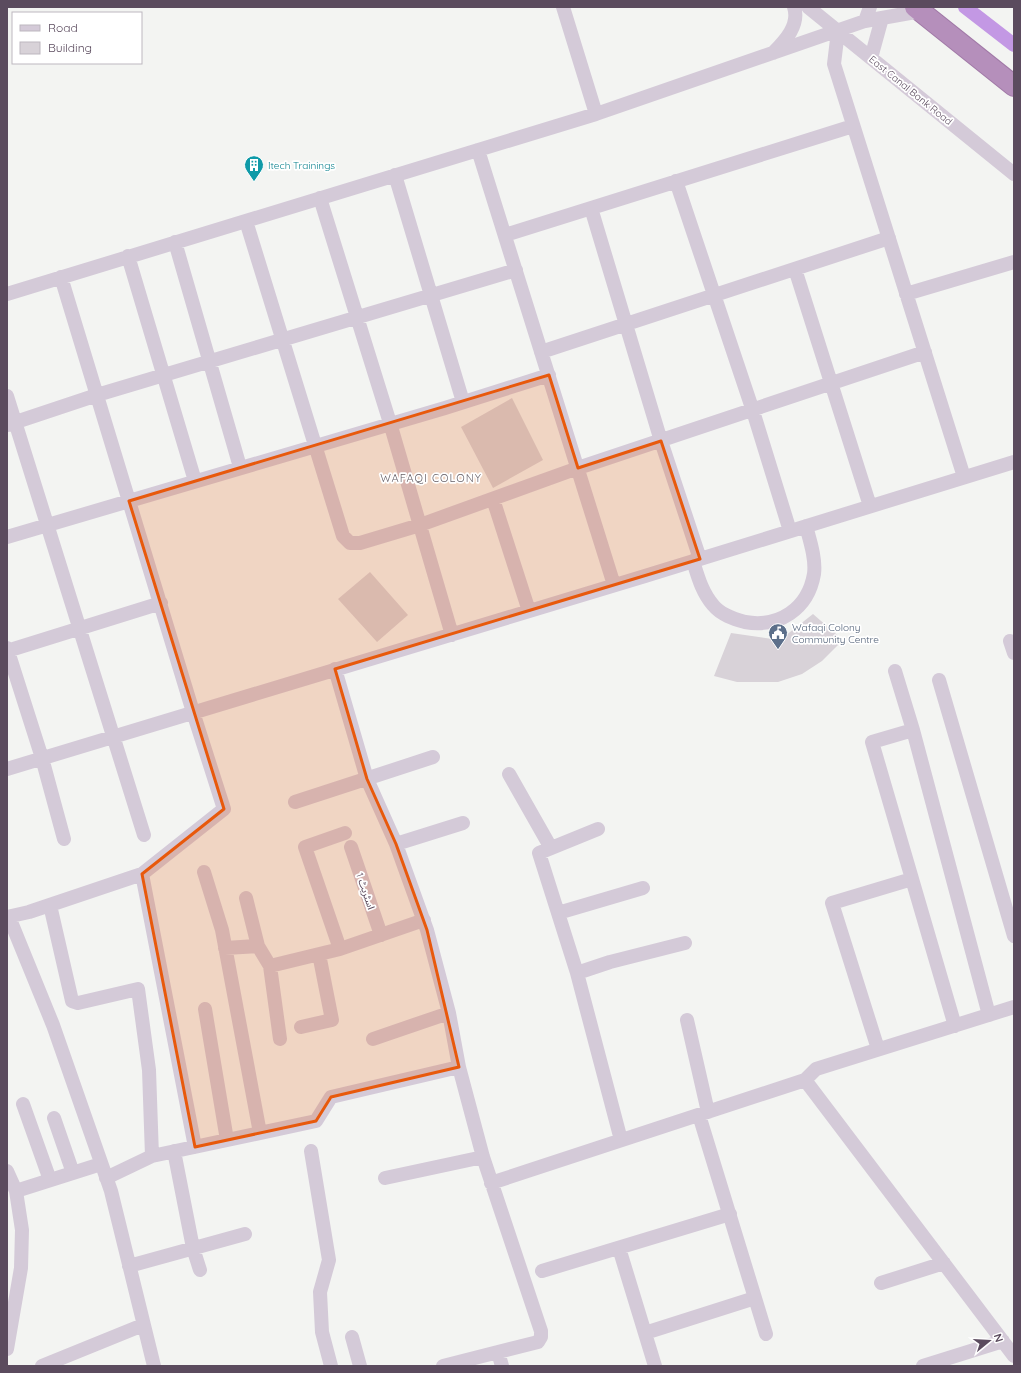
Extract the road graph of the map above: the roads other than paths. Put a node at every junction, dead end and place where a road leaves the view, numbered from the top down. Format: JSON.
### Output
{"nodes":[{"id":1,"x":563,"y":7,"type":"edge"},
{"id":2,"x":794,"y":7,"type":"edge"},
{"id":3,"x":808,"y":7,"type":"edge"},
{"id":4,"x":870,"y":7,"type":"edge"},
{"id":5,"x":918,"y":9,"type":"edge"},
{"id":6,"x":882,"y":18,"type":"junction"},
{"id":7,"x":865,"y":22,"type":"junction"},
{"id":8,"x":838,"y":31,"type":"junction"},
{"id":9,"x":772,"y":54,"type":"junction"},
{"id":10,"x":871,"y":58,"type":"junction"},
{"id":11,"x":1014,"y":86,"type":"edge"},
{"id":12,"x":596,"y":114,"type":"junction"},
{"id":13,"x":853,"y":126,"type":"junction"},
{"id":14,"x":478,"y":150,"type":"junction"},
{"id":15,"x":1014,"y":174,"type":"edge"},
{"id":16,"x":395,"y":175,"type":"junction"},
{"id":17,"x":676,"y":182,"type":"junction"},
{"id":18,"x":320,"y":198,"type":"junction"},
{"id":19,"x":590,"y":208,"type":"junction"},
{"id":20,"x":246,"y":221,"type":"junction"},
{"id":21,"x":505,"y":235,"type":"junction"},
{"id":22,"x":889,"y":238,"type":"junction"},
{"id":23,"x":175,"y":242,"type":"junction"},
{"id":24,"x":128,"y":256,"type":"junction"},
{"id":25,"x":1014,"y":262,"type":"edge"},
{"id":26,"x":795,"y":269,"type":"junction"},
{"id":27,"x":516,"y":270,"type":"junction"},
{"id":28,"x":61,"y":276,"type":"junction"},
{"id":29,"x":7,"y":294,"type":"edge"},
{"id":30,"x":906,"y":294,"type":"junction"},
{"id":31,"x":431,"y":295,"type":"junction"},
{"id":32,"x":714,"y":295,"type":"junction"},
{"id":33,"x":356,"y":318,"type":"junction"},
{"id":34,"x":626,"y":324,"type":"junction"},
{"id":35,"x":281,"y":340,"type":"junction"},
{"id":36,"x":542,"y":352,"type":"junction"},
{"id":37,"x":925,"y":352,"type":"junction"},
{"id":38,"x":209,"y":362,"type":"junction"},
{"id":39,"x":549,"y":374,"type":"junction"},
{"id":40,"x":162,"y":376,"type":"junction"},
{"id":41,"x":831,"y":384,"type":"junction"},
{"id":42,"x":97,"y":395,"type":"junction"},
{"id":43,"x":7,"y":396,"type":"edge"},
{"id":44,"x":463,"y":402,"type":"junction"},
{"id":45,"x":753,"y":411,"type":"junction"},
{"id":46,"x":390,"y":423,"type":"junction"},
{"id":47,"x":11,"y":424,"type":"edge"},
{"id":48,"x":661,"y":441,"type":"junction"},
{"id":49,"x":314,"y":445,"type":"junction"},
{"id":50,"x":1014,"y":462,"type":"edge"},
{"id":51,"x":240,"y":467,"type":"junction"},
{"id":52,"x":578,"y":468,"type":"junction"},
{"id":53,"x":964,"y":477,"type":"junction"},
{"id":54,"x":195,"y":480,"type":"junction"},
{"id":55,"x":493,"y":499,"type":"junction"},
{"id":56,"x":129,"y":501,"type":"junction"},
{"id":57,"x":870,"y":506,"type":"junction"},
{"id":58,"x":48,"y":525,"type":"junction"},
{"id":59,"x":420,"y":525,"type":"junction"},
{"id":60,"x":806,"y":526,"type":"junction"},
{"id":61,"x":790,"y":531,"type":"junction"},
{"id":62,"x":7,"y":537,"type":"edge"},
{"id":63,"x":696,"y":560,"type":"junction"},
{"id":64,"x":614,"y":585,"type":"junction"},
{"id":65,"x":161,"y":604,"type":"junction"},
{"id":66,"x":528,"y":611,"type":"junction"},
{"id":67,"x":80,"y":628,"type":"junction"},
{"id":68,"x":452,"y":635,"type":"junction"},
{"id":69,"x":7,"y":650,"type":"edge"},
{"id":70,"x":335,"y":669,"type":"junction"},
{"id":71,"x":895,"y":671,"type":"dead end"},
{"id":72,"x":939,"y":680,"type":"dead end"},
{"id":73,"x":193,"y":712,"type":"junction"},
{"id":74,"x":913,"y":730,"type":"junction"},
{"id":75,"x":113,"y":738,"type":"junction"},
{"id":76,"x":433,"y":757,"type":"dead end"},
{"id":77,"x":42,"y":758,"type":"junction"},
{"id":78,"x":7,"y":769,"type":"edge"},
{"id":79,"x":509,"y":774,"type":"dead end"},
{"id":80,"x":367,"y":779,"type":"junction"},
{"id":81,"x":295,"y":802,"type":"dead end"},
{"id":82,"x":463,"y":823,"type":"dead end"},
{"id":83,"x":598,"y":829,"type":"dead end"},
{"id":84,"x":344,"y":833,"type":"dead end"},
{"id":85,"x":144,"y":835,"type":"dead end"},
{"id":86,"x":64,"y":839,"type":"dead end"},
{"id":87,"x":396,"y":844,"type":"junction"},
{"id":88,"x":352,"y":847,"type":"dead end"},
{"id":89,"x":551,"y":848,"type":"junction"},
{"id":90,"x":204,"y":872,"type":"dead end"},
{"id":91,"x":142,"y":874,"type":"junction"},
{"id":92,"x":912,"y":879,"type":"junction"},
{"id":93,"x":643,"y":888,"type":"dead end"},
{"id":94,"x":246,"y":898,"type":"dead end"},
{"id":95,"x":50,"y":905,"type":"junction"},
{"id":96,"x":558,"y":913,"type":"junction"},
{"id":97,"x":8,"y":917,"type":"edge"},
{"id":98,"x":424,"y":920,"type":"junction"},
{"id":99,"x":381,"y":935,"type":"junction"},
{"id":100,"x":1014,"y":936,"type":"edge"},
{"id":101,"x":685,"y":943,"type":"dead end"},
{"id":102,"x":258,"y":946,"type":"junction"},
{"id":103,"x":225,"y":948,"type":"junction"},
{"id":104,"x":340,"y":949,"type":"junction"},
{"id":105,"x":319,"y":954,"type":"junction"},
{"id":106,"x":270,"y":966,"type":"junction"},
{"id":107,"x":577,"y":973,"type":"junction"},
{"id":108,"x":1014,"y":1007,"type":"edge"},
{"id":109,"x":205,"y":1009,"type":"dead end"},
{"id":110,"x":449,"y":1013,"type":"junction"},
{"id":111,"x":989,"y":1015,"type":"junction"},
{"id":112,"x":687,"y":1020,"type":"dead end"},
{"id":113,"x":955,"y":1026,"type":"junction"},
{"id":114,"x":301,"y":1027,"type":"dead end"},
{"id":115,"x":280,"y":1040,"type":"dead end"},
{"id":116,"x":373,"y":1040,"type":"dead end"},
{"id":117,"x":878,"y":1049,"type":"junction"},
{"id":118,"x":459,"y":1067,"type":"junction"},
{"id":119,"x":806,"y":1080,"type":"junction"},
{"id":120,"x":23,"y":1104,"type":"dead end"},
{"id":121,"x":703,"y":1113,"type":"junction"},
{"id":122,"x":54,"y":1118,"type":"dead end"},
{"id":123,"x":260,"y":1133,"type":"junction"},
{"id":124,"x":227,"y":1140,"type":"junction"},
{"id":125,"x":621,"y":1140,"type":"junction"},
{"id":126,"x":195,"y":1147,"type":"junction"},
{"id":127,"x":174,"y":1151,"type":"junction"},
{"id":128,"x":311,"y":1151,"type":"dead end"},
{"id":129,"x":152,"y":1156,"type":"junction"},
{"id":130,"x":483,"y":1157,"type":"junction"},
{"id":131,"x":101,"y":1164,"type":"junction"},
{"id":132,"x":7,"y":1170,"type":"edge"},
{"id":133,"x":73,"y":1173,"type":"junction"},
{"id":134,"x":106,"y":1178,"type":"junction"},
{"id":135,"x":385,"y":1178,"type":"dead end"},
{"id":136,"x":50,"y":1180,"type":"junction"},
{"id":137,"x":491,"y":1183,"type":"junction"},
{"id":138,"x":16,"y":1191,"type":"junction"},
{"id":139,"x":730,"y":1214,"type":"junction"},
{"id":140,"x":245,"y":1234,"type":"dead end"},
{"id":141,"x":193,"y":1248,"type":"junction"},
{"id":142,"x":619,"y":1248,"type":"junction"},
{"id":143,"x":944,"y":1263,"type":"junction"},
{"id":144,"x":128,"y":1266,"type":"junction"},
{"id":145,"x":200,"y":1270,"type":"dead end"},
{"id":146,"x":542,"y":1271,"type":"dead end"},
{"id":147,"x":881,"y":1283,"type":"dead end"},
{"id":148,"x":755,"y":1298,"type":"junction"},
{"id":149,"x":143,"y":1325,"type":"junction"},
{"id":150,"x":645,"y":1334,"type":"junction"},
{"id":151,"x":766,"y":1334,"type":"dead end"},
{"id":152,"x":352,"y":1336,"type":"dead end"},
{"id":153,"x":1003,"y":1341,"type":"junction"},
{"id":154,"x":7,"y":1349,"type":"edge"},
{"id":155,"x":498,"y":1352,"type":"junction"},
{"id":156,"x":1014,"y":1356,"type":"edge"},
{"id":157,"x":42,"y":1366,"type":"edge"},
{"id":158,"x":154,"y":1366,"type":"edge"},
{"id":159,"x":332,"y":1366,"type":"edge"},
{"id":160,"x":360,"y":1366,"type":"edge"},
{"id":161,"x":443,"y":1366,"type":"edge"},
{"id":162,"x":502,"y":1366,"type":"edge"},
{"id":163,"x":655,"y":1366,"type":"edge"},
{"id":164,"x":923,"y":1366,"type":"edge"}],
"edges":[{"from":1,"to":12,"type":"street"},
{"from":2,"to":9,"type":"street"},
{"from":3,"to":8,"type":"street","name":"East Canal Bank Road"},
{"from":4,"to":7,"type":"street"},
{"from":5,"to":6,"type":"street"},
{"from":5,"to":11,"type":"highway"},
{"from":6,"to":7,"type":"street"},
{"from":6,"to":10,"type":"street"},
{"from":7,"to":8,"type":"street"},
{"from":8,"to":9,"type":"street"},
{"from":8,"to":10,"type":"street","name":"East Canal Bank Road"},
{"from":8,"to":13,"type":"street"},
{"from":9,"to":12,"type":"street"},
{"from":10,"to":15,"type":"street","name":"East Canal Bank Road"},
{"from":12,"to":14,"type":"street"},
{"from":13,"to":17,"type":"street"},
{"from":13,"to":22,"type":"street"},
{"from":14,"to":16,"type":"street"},
{"from":14,"to":21,"type":"street"},
{"from":16,"to":18,"type":"street"},
{"from":16,"to":31,"type":"street"},
{"from":17,"to":19,"type":"street"},
{"from":17,"to":32,"type":"street"},
{"from":18,"to":20,"type":"street"},
{"from":18,"to":33,"type":"street"},
{"from":19,"to":21,"type":"street"},
{"from":19,"to":34,"type":"street"},
{"from":20,"to":23,"type":"street"},
{"from":20,"to":35,"type":"street"},
{"from":21,"to":27,"type":"street"},
{"from":22,"to":26,"type":"street"},
{"from":22,"to":30,"type":"street"},
{"from":23,"to":24,"type":"street"},
{"from":23,"to":38,"type":"street"},
{"from":24,"to":28,"type":"street"},
{"from":24,"to":40,"type":"street"},
{"from":25,"to":30,"type":"street"},
{"from":26,"to":32,"type":"street"},
{"from":26,"to":41,"type":"street"},
{"from":27,"to":31,"type":"street"},
{"from":27,"to":36,"type":"street"},
{"from":28,"to":29,"type":"street"},
{"from":28,"to":42,"type":"street"},
{"from":30,"to":37,"type":"street"},
{"from":31,"to":33,"type":"street"},
{"from":31,"to":44,"type":"street"},
{"from":32,"to":34,"type":"street"},
{"from":32,"to":45,"type":"street"},
{"from":33,"to":35,"type":"street"},
{"from":33,"to":46,"type":"street"},
{"from":34,"to":36,"type":"street"},
{"from":34,"to":48,"type":"street"},
{"from":35,"to":38,"type":"street"},
{"from":35,"to":49,"type":"street"},
{"from":36,"to":39,"type":"street"},
{"from":37,"to":41,"type":"street"},
{"from":37,"to":53,"type":"street"},
{"from":38,"to":40,"type":"street"},
{"from":38,"to":51,"type":"street"},
{"from":39,"to":44,"type":"street"},
{"from":39,"to":52,"type":"street"},
{"from":40,"to":42,"type":"street"},
{"from":40,"to":54,"type":"street"},
{"from":41,"to":45,"type":"street"},
{"from":41,"to":57,"type":"street"},
{"from":42,"to":47,"type":"street"},
{"from":42,"to":56,"type":"street"},
{"from":43,"to":47,"type":"street"},
{"from":44,"to":46,"type":"street"},
{"from":45,"to":48,"type":"street"},
{"from":45,"to":61,"type":"street"},
{"from":46,"to":49,"type":"street"},
{"from":46,"to":59,"type":"street"},
{"from":47,"to":58,"type":"street"},
{"from":48,"to":52,"type":"street"},
{"from":48,"to":63,"type":"street"},
{"from":49,"to":51,"type":"street"},
{"from":49,"to":59,"type":"street"},
{"from":50,"to":53,"type":"street"},
{"from":51,"to":54,"type":"street"},
{"from":52,"to":55,"type":"street"},
{"from":52,"to":64,"type":"street"},
{"from":53,"to":57,"type":"street"},
{"from":54,"to":56,"type":"street"},
{"from":55,"to":59,"type":"street"},
{"from":55,"to":66,"type":"street"},
{"from":56,"to":58,"type":"street"},
{"from":56,"to":65,"type":"street"},
{"from":57,"to":60,"type":"street"},
{"from":58,"to":62,"type":"street"},
{"from":58,"to":67,"type":"street"},
{"from":59,"to":68,"type":"street"},
{"from":60,"to":61,"type":"street"},
{"from":60,"to":63,"type":"street"},
{"from":61,"to":63,"type":"street"},
{"from":63,"to":64,"type":"street"},
{"from":64,"to":66,"type":"street"},
{"from":65,"to":67,"type":"street"},
{"from":65,"to":73,"type":"street"},
{"from":66,"to":68,"type":"street"},
{"from":67,"to":69,"type":"street"},
{"from":67,"to":75,"type":"street"},
{"from":68,"to":70,"type":"street"},
{"from":69,"to":77,"type":"street"},
{"from":70,"to":73,"type":"street"},
{"from":70,"to":80,"type":"street"},
{"from":71,"to":74,"type":"street"},
{"from":72,"to":100,"type":"street"},
{"from":73,"to":75,"type":"street"},
{"from":73,"to":91,"type":"street"},
{"from":74,"to":92,"type":"street"},
{"from":74,"to":111,"type":"street"},
{"from":75,"to":77,"type":"street"},
{"from":75,"to":85,"type":"street"},
{"from":76,"to":80,"type":"street"},
{"from":77,"to":78,"type":"street"},
{"from":77,"to":86,"type":"street"},
{"from":79,"to":89,"type":"street"},
{"from":80,"to":81,"type":"street"},
{"from":80,"to":87,"type":"street"},
{"from":82,"to":87,"type":"street"},
{"from":83,"to":89,"type":"street"},
{"from":84,"to":104,"type":"street"},
{"from":87,"to":98,"type":"street"},
{"from":88,"to":99,"type":"street","name":"اسٹریٹ 1"},
{"from":89,"to":96,"type":"street"},
{"from":90,"to":103,"type":"street"},
{"from":91,"to":95,"type":"street"},
{"from":91,"to":126,"type":"street"},
{"from":92,"to":113,"type":"street"},
{"from":92,"to":117,"type":"street"},
{"from":93,"to":96,"type":"street"},
{"from":94,"to":102,"type":"street"},
{"from":95,"to":97,"type":"street"},
{"from":95,"to":129,"type":"street"},
{"from":96,"to":107,"type":"street"},
{"from":97,"to":131,"type":"street"},
{"from":98,"to":99,"type":"street"},
{"from":98,"to":110,"type":"street"},
{"from":99,"to":104,"type":"street"},
{"from":101,"to":107,"type":"street"},
{"from":102,"to":103,"type":"street"},
{"from":102,"to":106,"type":"street"},
{"from":103,"to":123,"type":"street"},
{"from":104,"to":105,"type":"street"},
{"from":105,"to":106,"type":"street"},
{"from":105,"to":114,"type":"street"},
{"from":106,"to":115,"type":"street"},
{"from":107,"to":125,"type":"street"},
{"from":108,"to":111,"type":"street"},
{"from":109,"to":124,"type":"street"},
{"from":110,"to":116,"type":"street"},
{"from":110,"to":118,"type":"street"},
{"from":111,"to":113,"type":"street"},
{"from":112,"to":121,"type":"street"},
{"from":113,"to":117,"type":"street"},
{"from":117,"to":119,"type":"street"},
{"from":118,"to":123,"type":"street"},
{"from":118,"to":130,"type":"street"},
{"from":119,"to":121,"type":"street"},
{"from":119,"to":143,"type":"street"},
{"from":120,"to":136,"type":"street"},
{"from":121,"to":125,"type":"street"},
{"from":121,"to":139,"type":"street"},
{"from":122,"to":133,"type":"street"},
{"from":123,"to":124,"type":"street"},
{"from":124,"to":126,"type":"street"},
{"from":125,"to":137,"type":"street"},
{"from":126,"to":127,"type":"street"},
{"from":127,"to":129,"type":"street"},
{"from":127,"to":141,"type":"street"},
{"from":128,"to":159,"type":"street"},
{"from":129,"to":134,"type":"street"},
{"from":130,"to":135,"type":"street"},
{"from":130,"to":137,"type":"street"},
{"from":131,"to":133,"type":"street"},
{"from":131,"to":134,"type":"street"},
{"from":132,"to":138,"type":"street"},
{"from":133,"to":136,"type":"street"},
{"from":134,"to":144,"type":"street"},
{"from":136,"to":138,"type":"street"},
{"from":137,"to":155,"type":"street"},
{"from":138,"to":154,"type":"street"},
{"from":139,"to":142,"type":"street"},
{"from":139,"to":148,"type":"street"},
{"from":140,"to":141,"type":"street"},
{"from":141,"to":144,"type":"street"},
{"from":141,"to":145,"type":"street"},
{"from":142,"to":146,"type":"street"},
{"from":142,"to":150,"type":"street"},
{"from":143,"to":147,"type":"street"},
{"from":143,"to":153,"type":"street"},
{"from":144,"to":149,"type":"street"},
{"from":148,"to":150,"type":"street"},
{"from":148,"to":151,"type":"street"},
{"from":149,"to":157,"type":"street"},
{"from":149,"to":158,"type":"street"},
{"from":150,"to":163,"type":"street"},
{"from":152,"to":160,"type":"street"},
{"from":153,"to":156,"type":"street"},
{"from":153,"to":164,"type":"street"},
{"from":155,"to":161,"type":"street"},
{"from":155,"to":162,"type":"street"}]}
